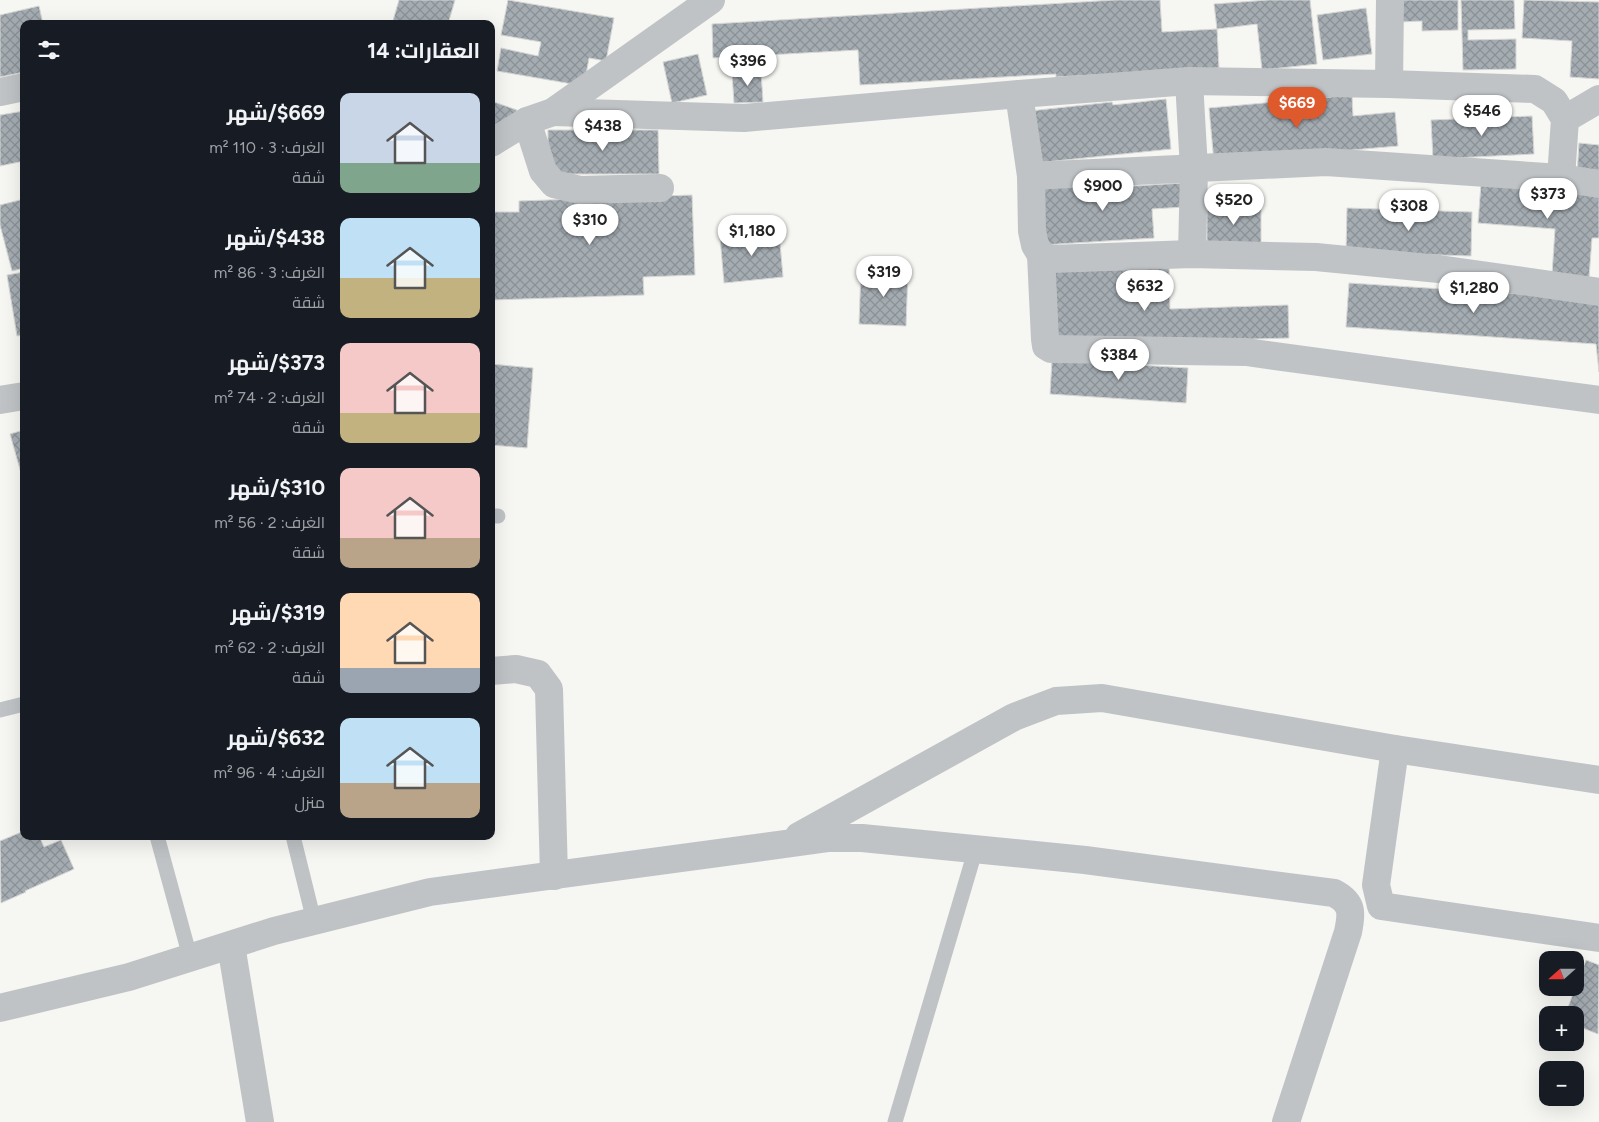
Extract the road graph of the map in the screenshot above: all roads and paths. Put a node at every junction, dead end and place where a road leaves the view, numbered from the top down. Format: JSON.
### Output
{"nodes":[{"id":1,"x":711,"y":0,"type":"edge"},
{"id":2,"x":1390,"y":0,"type":"edge"},
{"id":3,"x":1190,"y":81,"type":"junction"},
{"id":4,"x":1389,"y":84,"type":"junction"},
{"id":5,"x":20,"y":88,"type":"edge"},
{"id":6,"x":0,"y":92,"type":"edge"},
{"id":7,"x":1019,"y":94,"type":"junction"},
{"id":8,"x":1599,"y":99,"type":"edge"},
{"id":9,"x":553,"y":112,"type":"junction"},
{"id":10,"x":1565,"y":119,"type":"junction"},
{"id":11,"x":527,"y":121,"type":"junction"},
{"id":12,"x":495,"y":141,"type":"edge"},
{"id":13,"x":1194,"y":169,"type":"junction"},
{"id":14,"x":1031,"y":176,"type":"junction"},
{"id":15,"x":1561,"y":178,"type":"junction"},
{"id":16,"x":1599,"y":184,"type":"edge"},
{"id":17,"x":660,"y":188,"type":"dead end"},
{"id":18,"x":1192,"y":254,"type":"junction"},
{"id":19,"x":1041,"y":255,"type":"junction"},
{"id":20,"x":1599,"y":292,"type":"edge"},
{"id":21,"x":20,"y":397,"type":"edge"},
{"id":22,"x":0,"y":400,"type":"edge"},
{"id":23,"x":1599,"y":400,"type":"edge"},
{"id":24,"x":495,"y":671,"type":"edge"},
{"id":25,"x":20,"y":705,"type":"edge"},
{"id":26,"x":0,"y":710,"type":"edge"},
{"id":27,"x":1395,"y":749,"type":"junction"},
{"id":28,"x":1599,"y":780,"type":"edge"},
{"id":29,"x":158,"y":840,"type":"edge"},
{"id":30,"x":294,"y":840,"type":"edge"},
{"id":31,"x":786,"y":843,"type":"junction"},
{"id":32,"x":976,"y":848,"type":"junction"},
{"id":33,"x":554,"y":876,"type":"junction"},
{"id":34,"x":314,"y":921,"type":"junction"},
{"id":35,"x":1599,"y":938,"type":"edge"},
{"id":36,"x":231,"y":945,"type":"junction"},
{"id":37,"x":190,"y":957,"type":"junction"},
{"id":38,"x":0,"y":1008,"type":"edge"},
{"id":39,"x":260,"y":1122,"type":"edge"},
{"id":40,"x":895,"y":1122,"type":"edge"},
{"id":41,"x":1286,"y":1122,"type":"edge"}],
"edges":[{"from":1,"to":9,"type":"street"},
{"from":2,"to":4,"type":"street"},
{"from":3,"to":4,"type":"street"},
{"from":3,"to":7,"type":"street"},
{"from":3,"to":13,"type":"street"},
{"from":4,"to":10,"type":"street"},
{"from":5,"to":6,"type":"street"},
{"from":7,"to":9,"type":"street"},
{"from":7,"to":14,"type":"street"},
{"from":8,"to":10,"type":"street"},
{"from":9,"to":11,"type":"street"},
{"from":10,"to":15,"type":"street"},
{"from":11,"to":12,"type":"street"},
{"from":11,"to":17,"type":"street"},
{"from":13,"to":14,"type":"street"},
{"from":13,"to":15,"type":"street"},
{"from":13,"to":18,"type":"street"},
{"from":14,"to":19,"type":"street"},
{"from":15,"to":16,"type":"street"},
{"from":18,"to":19,"type":"street"},
{"from":18,"to":20,"type":"street"},
{"from":19,"to":23,"type":"street"},
{"from":21,"to":22,"type":"street"},
{"from":24,"to":33,"type":"street"},
{"from":25,"to":26,"type":"lane"},
{"from":27,"to":28,"type":"street"},
{"from":27,"to":31,"type":"street"},
{"from":27,"to":35,"type":"street"},
{"from":29,"to":37,"type":"lane"},
{"from":30,"to":34,"type":"lane"},
{"from":31,"to":32,"type":"street"},
{"from":31,"to":33,"type":"street"},
{"from":32,"to":40,"type":"lane"},
{"from":32,"to":41,"type":"street"},
{"from":33,"to":34,"type":"street"},
{"from":34,"to":36,"type":"street"},
{"from":36,"to":37,"type":"street"},
{"from":36,"to":39,"type":"street"},
{"from":37,"to":38,"type":"street"}]}
